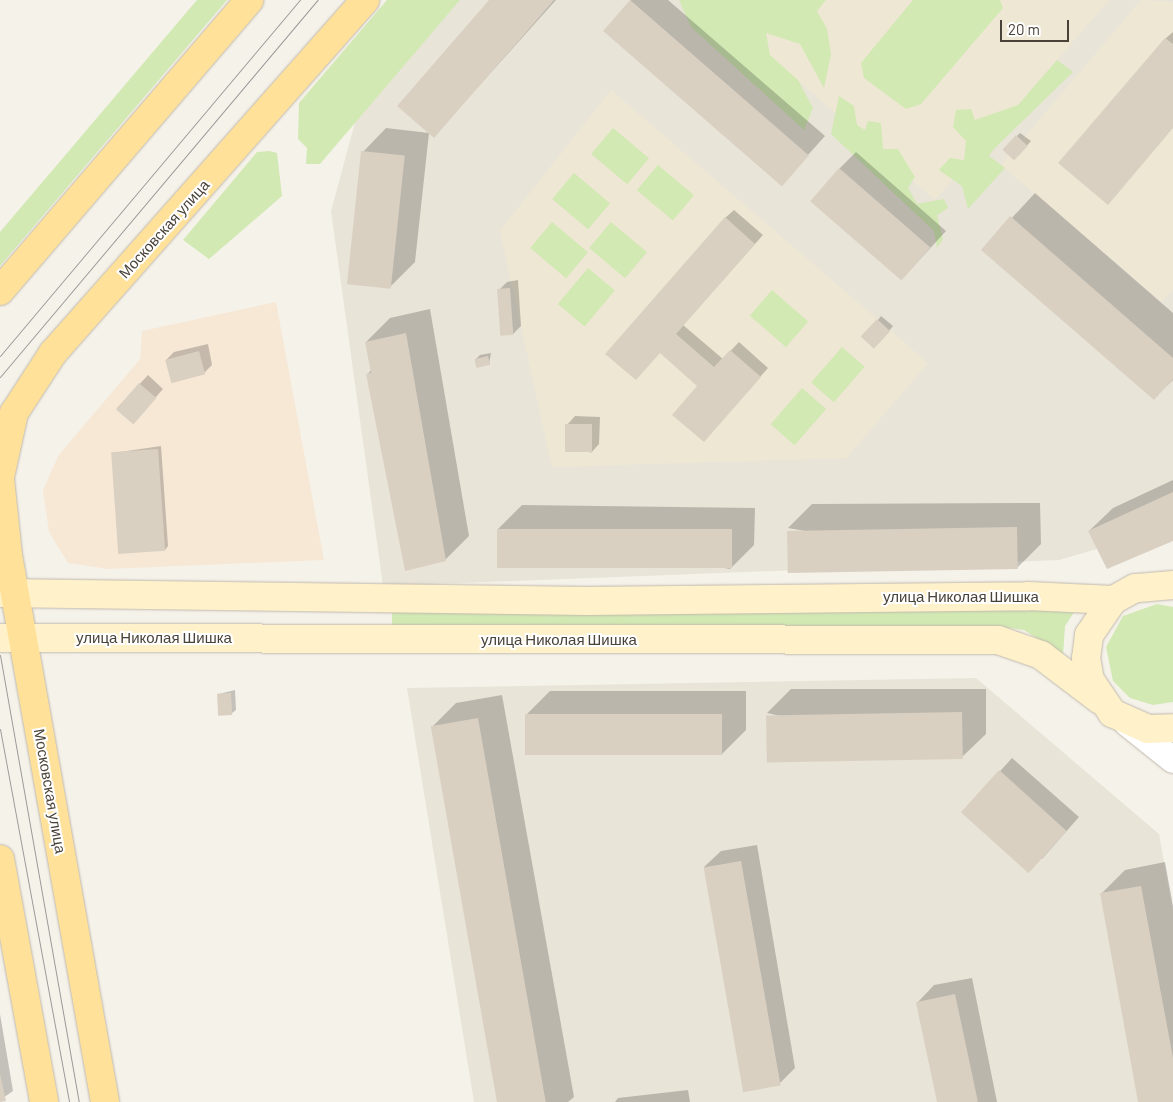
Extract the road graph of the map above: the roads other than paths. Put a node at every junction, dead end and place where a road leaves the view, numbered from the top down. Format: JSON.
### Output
{"nodes":[{"id":1,"x":249,"y":0,"type":"edge"},
{"id":2,"x":365,"y":0,"type":"edge"},
{"id":3,"x":0,"y":291,"type":"edge"},
{"id":4,"x":0,"y":478,"type":"edge"},
{"id":5,"x":1171,"y":584,"type":"edge"},
{"id":6,"x":8,"y":593,"type":"edge"},
{"id":7,"x":1113,"y":600,"type":"junction"},
{"id":8,"x":12,"y":638,"type":"edge"},
{"id":9,"x":1100,"y":700,"type":"junction"},
{"id":10,"x":1127,"y":722,"type":"junction"},
{"id":11,"x":1173,"y":728,"type":"edge"},
{"id":12,"x":1173,"y":760,"type":"edge"},
{"id":13,"x":0,"y":859,"type":"edge"},
{"id":14,"x":44,"y":1102,"type":"edge"},
{"id":15,"x":105,"y":1102,"type":"edge"}],
"edges":[{"from":1,"to":3,"type":"main road"},
{"from":2,"to":4,"type":"main road","name":"Московская улица"},
{"from":4,"to":6,"type":"main road","name":"Московская улица"},
{"from":5,"to":7,"type":"main road"},
{"from":6,"to":7,"type":"main road","name":"улица Николая Шишка"},
{"from":6,"to":8,"type":"main road","name":"Московская улица"},
{"from":7,"to":9,"type":"main road"},
{"from":8,"to":9,"type":"main road","name":"улица Николая Шишка"},
{"from":8,"to":15,"type":"main road","name":"Московская улица"},
{"from":9,"to":10,"type":"main road","name":"улица Николая Шишка"},
{"from":10,"to":11,"type":"main road"},
{"from":10,"to":12,"type":"street"},
{"from":13,"to":14,"type":"main road"}]}
